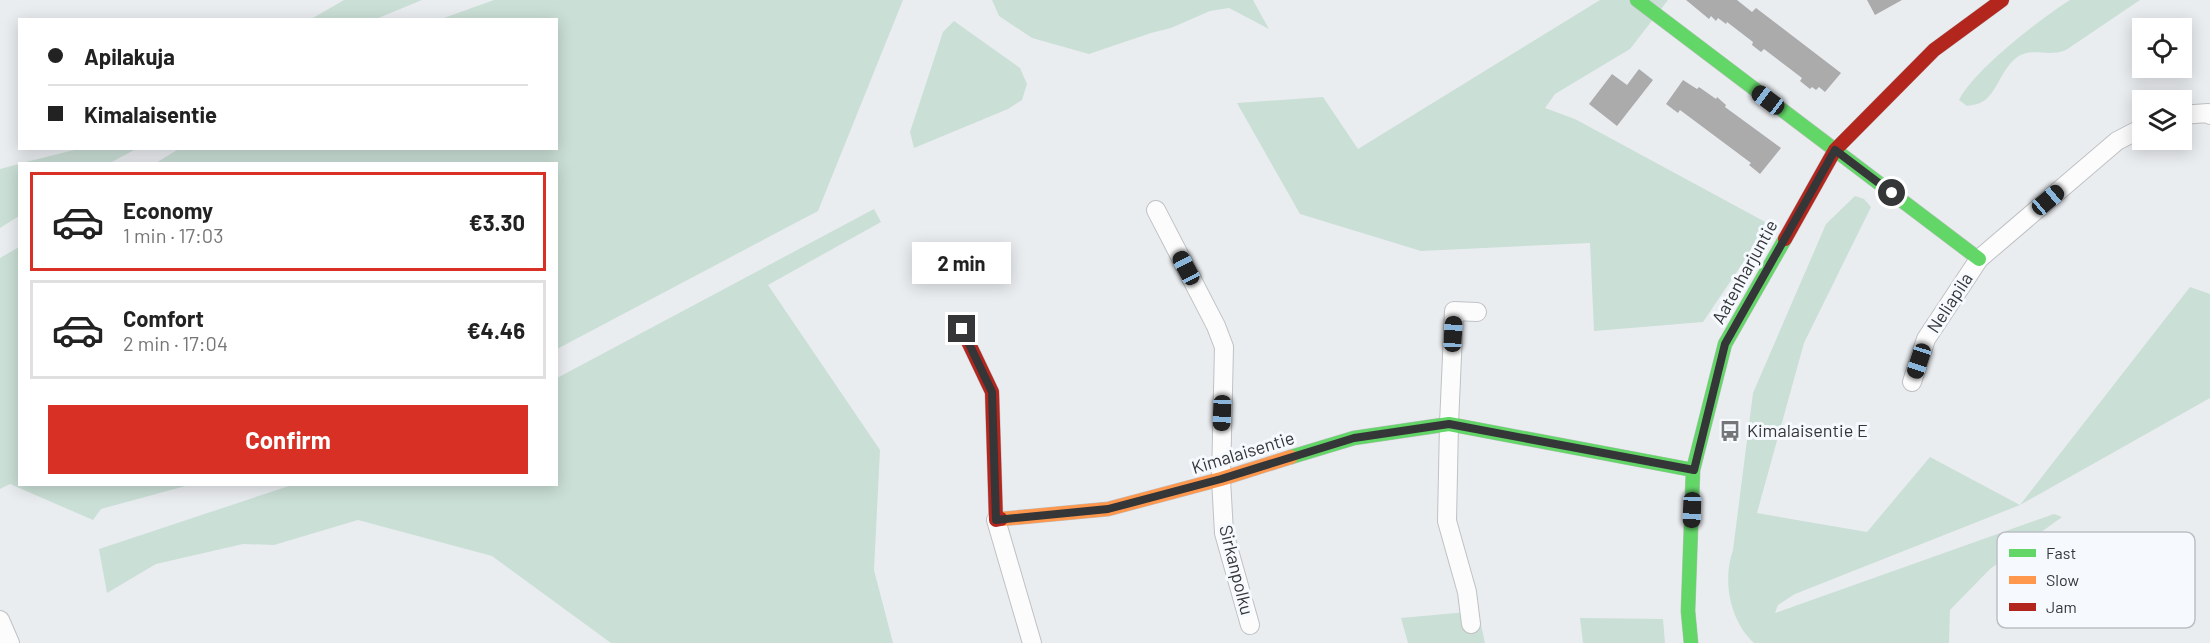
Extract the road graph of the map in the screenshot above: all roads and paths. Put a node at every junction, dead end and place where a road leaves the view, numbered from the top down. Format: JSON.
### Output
{"nodes":[{"id":1,"x":1637,"y":0,"type":"edge"},
{"id":2,"x":2002,"y":0,"type":"edge"},
{"id":3,"x":2192,"y":114,"type":"edge"},
{"id":4,"x":2210,"y":115,"type":"edge"},
{"id":5,"x":2132,"y":133,"type":"edge"},
{"id":6,"x":1835,"y":150,"type":"junction"},
{"id":7,"x":1156,"y":210,"type":"dead end"},
{"id":8,"x":1979,"y":259,"type":"junction"},
{"id":9,"x":1477,"y":312,"type":"dead end"},
{"id":10,"x":962,"y":329,"type":"dead end"},
{"id":11,"x":1912,"y":382,"type":"dead end"},
{"id":12,"x":1449,"y":424,"type":"junction"},
{"id":13,"x":1694,"y":470,"type":"junction"},
{"id":14,"x":1221,"y":479,"type":"junction"},
{"id":15,"x":996,"y":520,"type":"junction"},
{"id":16,"x":0,"y":620,"type":"edge"},
{"id":17,"x":1471,"y":624,"type":"dead end"},
{"id":18,"x":1250,"y":625,"type":"dead end"},
{"id":19,"x":10,"y":643,"type":"edge"},
{"id":20,"x":1032,"y":643,"type":"edge"},
{"id":21,"x":1691,"y":643,"type":"edge"}],
"edges":[{"from":1,"to":6,"type":"street"},
{"from":2,"to":6,"type":"street","name":"Aatenharjuntie"},
{"from":3,"to":4,"type":"street"},
{"from":5,"to":8,"type":"street","name":"Neliapila"},
{"from":6,"to":8,"type":"street"},
{"from":6,"to":13,"type":"street","name":"Aatenharjuntie"},
{"from":7,"to":14,"type":"street","name":"Sirkanpolku"},
{"from":8,"to":11,"type":"street","name":"Neliapila"},
{"from":9,"to":12,"type":"street"},
{"from":10,"to":15,"type":"street"},
{"from":12,"to":13,"type":"street","name":"Kimalaisentie"},
{"from":12,"to":14,"type":"street","name":"Kimalaisentie"},
{"from":12,"to":17,"type":"street"},
{"from":13,"to":21,"type":"street","name":"Aatenharjuntie"},
{"from":14,"to":15,"type":"street","name":"Kimalaisentie"},
{"from":14,"to":18,"type":"street","name":"Sirkanpolku"},
{"from":15,"to":20,"type":"street"},
{"from":16,"to":19,"type":"street"}]}
